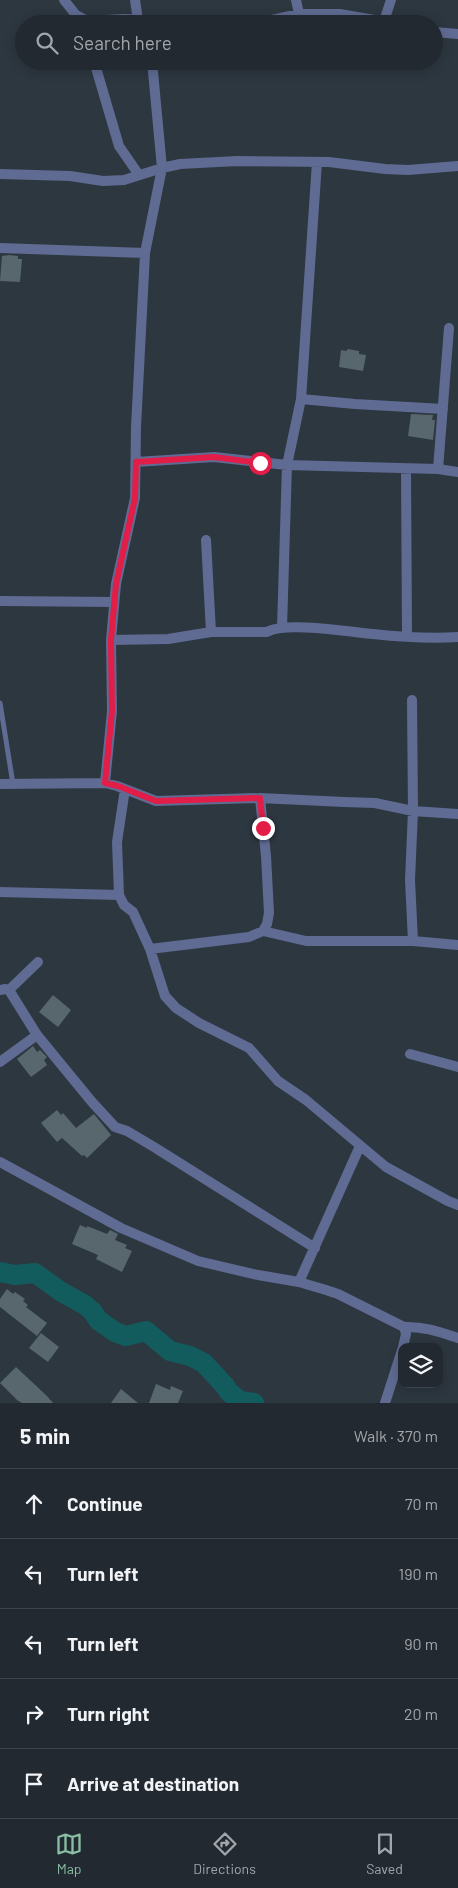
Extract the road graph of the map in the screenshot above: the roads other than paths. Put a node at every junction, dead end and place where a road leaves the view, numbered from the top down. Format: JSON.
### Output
{"nodes":[{"id":1,"x":64,"y":0,"type":"edge"},
{"id":2,"x":136,"y":0,"type":"edge"},
{"id":3,"x":296,"y":0,"type":"edge"},
{"id":4,"x":391,"y":0,"type":"edge"},
{"id":5,"x":299,"y":14,"type":"junction"},
{"id":6,"x":76,"y":15,"type":"edge"},
{"id":7,"x":138,"y":15,"type":"edge"},
{"id":8,"x":294,"y":15,"type":"edge"},
{"id":9,"x":346,"y":15,"type":"edge"},
{"id":10,"x":386,"y":15,"type":"edge"},
{"id":11,"x":443,"y":33,"type":"edge"},
{"id":12,"x":458,"y":34,"type":"edge"},
{"id":13,"x":97,"y":70,"type":"edge"},
{"id":14,"x":153,"y":70,"type":"edge"},
{"id":15,"x":317,"y":162,"type":"junction"},
{"id":16,"x":458,"y":166,"type":"edge"},
{"id":17,"x":162,"y":168,"type":"junction"},
{"id":18,"x":0,"y":174,"type":"edge"},
{"id":19,"x":139,"y":175,"type":"junction"},
{"id":20,"x":0,"y":248,"type":"edge"},
{"id":21,"x":145,"y":253,"type":"junction"},
{"id":22,"x":449,"y":328,"type":"dead end"},
{"id":23,"x":301,"y":399,"type":"junction"},
{"id":24,"x":443,"y":409,"type":"junction"},
{"id":25,"x":136,"y":462,"type":"junction"},
{"id":26,"x":287,"y":465,"type":"junction"},
{"id":27,"x":406,"y":469,"type":"junction"},
{"id":28,"x":438,"y":469,"type":"junction"},
{"id":29,"x":458,"y":472,"type":"edge"},
{"id":30,"x":206,"y":540,"type":"dead end"},
{"id":31,"x":0,"y":601,"type":"edge"},
{"id":32,"x":114,"y":602,"type":"junction"},
{"id":33,"x":282,"y":628,"type":"junction"},
{"id":34,"x":210,"y":632,"type":"junction"},
{"id":35,"x":407,"y":636,"type":"junction"},
{"id":36,"x":458,"y":637,"type":"edge"},
{"id":37,"x":111,"y":640,"type":"junction"},
{"id":38,"x":412,"y":700,"type":"dead end"},
{"id":39,"x":0,"y":703,"type":"edge"},
{"id":40,"x":105,"y":783,"type":"junction"},
{"id":41,"x":0,"y":784,"type":"edge"},
{"id":42,"x":13,"y":784,"type":"junction"},
{"id":43,"x":125,"y":789,"type":"junction"},
{"id":44,"x":260,"y":798,"type":"junction"},
{"id":45,"x":413,"y":811,"type":"junction"},
{"id":46,"x":458,"y":814,"type":"edge"},
{"id":47,"x":0,"y":892,"type":"edge"},
{"id":48,"x":119,"y":895,"type":"junction"},
{"id":49,"x":263,"y":931,"type":"junction"},
{"id":50,"x":413,"y":941,"type":"junction"},
{"id":51,"x":458,"y":945,"type":"edge"},
{"id":52,"x":150,"y":949,"type":"junction"},
{"id":53,"x":38,"y":962,"type":"dead end"},
{"id":54,"x":5,"y":990,"type":"edge"},
{"id":55,"x":37,"y":1035,"type":"junction"},
{"id":56,"x":410,"y":1054,"type":"dead end"},
{"id":57,"x":0,"y":1062,"type":"edge"},
{"id":58,"x":458,"y":1067,"type":"edge"},
{"id":59,"x":360,"y":1146,"type":"junction"},
{"id":60,"x":0,"y":1162,"type":"edge"},
{"id":61,"x":458,"y":1205,"type":"edge"},
{"id":62,"x":315,"y":1248,"type":"junction"},
{"id":63,"x":299,"y":1282,"type":"junction"},
{"id":64,"x":404,"y":1327,"type":"junction"},
{"id":65,"x":458,"y":1338,"type":"edge"},
{"id":66,"x":403,"y":1343,"type":"edge"},
{"id":67,"x":398,"y":1361,"type":"edge"},
{"id":68,"x":385,"y":1403,"type":"edge"}],
"edges":[{"from":1,"to":6,"type":"street"},
{"from":2,"to":7,"type":"street"},
{"from":3,"to":5,"type":"street"},
{"from":4,"to":10,"type":"street"},
{"from":5,"to":8,"type":"street"},
{"from":5,"to":9,"type":"street"},
{"from":11,"to":12,"type":"street"},
{"from":13,"to":19,"type":"street"},
{"from":14,"to":17,"type":"street"},
{"from":15,"to":16,"type":"street"},
{"from":15,"to":17,"type":"street"},
{"from":15,"to":23,"type":"street"},
{"from":17,"to":19,"type":"street"},
{"from":17,"to":21,"type":"street"},
{"from":18,"to":19,"type":"street"},
{"from":20,"to":21,"type":"street"},
{"from":21,"to":25,"type":"street"},
{"from":22,"to":24,"type":"street"},
{"from":23,"to":24,"type":"street"},
{"from":23,"to":26,"type":"street"},
{"from":24,"to":28,"type":"street"},
{"from":25,"to":26,"type":"street"},
{"from":25,"to":32,"type":"street"},
{"from":26,"to":27,"type":"street"},
{"from":26,"to":33,"type":"street"},
{"from":27,"to":28,"type":"street"},
{"from":27,"to":35,"type":"street"},
{"from":28,"to":29,"type":"street"},
{"from":30,"to":34,"type":"street"},
{"from":31,"to":32,"type":"street"},
{"from":32,"to":37,"type":"street"},
{"from":33,"to":34,"type":"street"},
{"from":33,"to":35,"type":"street"},
{"from":34,"to":37,"type":"street"},
{"from":35,"to":36,"type":"street"},
{"from":37,"to":40,"type":"street"},
{"from":38,"to":45,"type":"street"},
{"from":39,"to":42,"type":"lane"},
{"from":40,"to":42,"type":"street"},
{"from":40,"to":43,"type":"street"},
{"from":41,"to":42,"type":"street"},
{"from":43,"to":44,"type":"street"},
{"from":43,"to":48,"type":"street"},
{"from":44,"to":45,"type":"street"},
{"from":44,"to":49,"type":"street"},
{"from":45,"to":46,"type":"street"},
{"from":45,"to":50,"type":"street"},
{"from":47,"to":48,"type":"street"},
{"from":48,"to":52,"type":"street"},
{"from":49,"to":50,"type":"street"},
{"from":49,"to":52,"type":"street"},
{"from":50,"to":51,"type":"street"},
{"from":52,"to":59,"type":"street"},
{"from":53,"to":54,"type":"street"},
{"from":54,"to":55,"type":"street"},
{"from":55,"to":57,"type":"street"},
{"from":55,"to":62,"type":"street"},
{"from":56,"to":58,"type":"street"},
{"from":59,"to":61,"type":"street"},
{"from":59,"to":62,"type":"street"},
{"from":60,"to":63,"type":"street"},
{"from":62,"to":63,"type":"street"},
{"from":63,"to":64,"type":"street"},
{"from":64,"to":65,"type":"street"},
{"from":64,"to":66,"type":"street"},
{"from":67,"to":68,"type":"street"}]}
